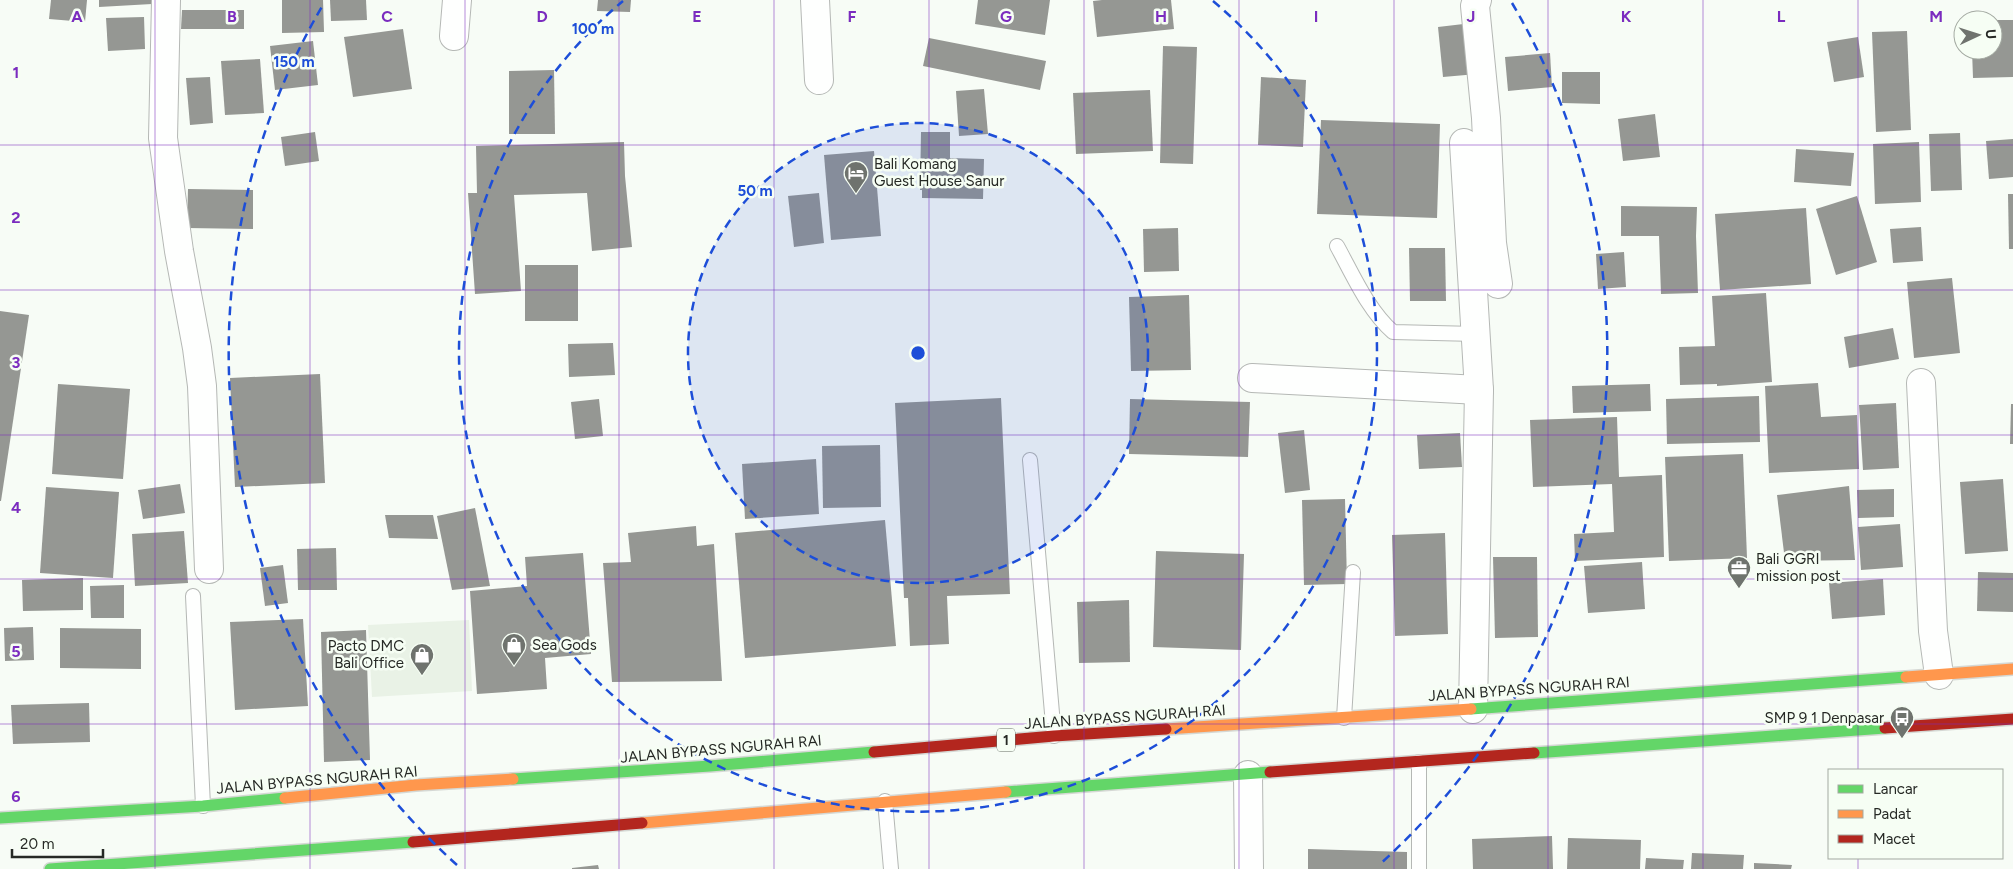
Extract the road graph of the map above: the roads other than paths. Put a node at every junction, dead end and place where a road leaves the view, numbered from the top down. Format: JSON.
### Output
{"nodes":[{"id":1,"x":166,"y":0,"type":"edge"},
{"id":2,"x":457,"y":0,"type":"edge"},
{"id":3,"x":815,"y":0,"type":"edge"},
{"id":4,"x":1477,"y":0,"type":"edge"},
{"id":5,"x":454,"y":36,"type":"dead end"},
{"id":6,"x":818,"y":80,"type":"dead end"},
{"id":7,"x":1464,"y":142,"type":"dead end"},
{"id":8,"x":1336,"y":246,"type":"dead end"},
{"id":9,"x":1498,"y":284,"type":"dead end"},
{"id":10,"x":1476,"y":334,"type":"junction"},
{"id":11,"x":1252,"y":378,"type":"dead end"},
{"id":12,"x":1921,"y":383,"type":"dead end"},
{"id":13,"x":1479,"y":390,"type":"junction"},
{"id":14,"x":1030,"y":460,"type":"dead end"},
{"id":15,"x":209,"y":569,"type":"dead end"},
{"id":16,"x":1353,"y":572,"type":"dead end"},
{"id":17,"x":193,"y":596,"type":"dead end"},
{"id":18,"x":2013,"y":670,"type":"edge"},
{"id":19,"x":1939,"y":675,"type":"junction"},
{"id":20,"x":1473,"y":708,"type":"junction"},
{"id":21,"x":1344,"y":718,"type":"junction"},
{"id":22,"x":2013,"y":719,"type":"edge"},
{"id":23,"x":1054,"y":736,"type":"junction"},
{"id":24,"x":1419,"y":762,"type":"junction"},
{"id":25,"x":1248,"y":775,"type":"junction"},
{"id":26,"x":885,"y":801,"type":"junction"},
{"id":27,"x":202,"y":806,"type":"junction"},
{"id":28,"x":0,"y":818,"type":"edge"},
{"id":29,"x":269,"y":861,"type":"edge"},
{"id":30,"x":152,"y":865,"type":"edge"},
{"id":31,"x":104,"y":867,"type":"edge"},
{"id":32,"x":50,"y":869,"type":"edge"},
{"id":33,"x":890,"y":869,"type":"edge"},
{"id":34,"x":1249,"y":869,"type":"edge"},
{"id":35,"x":1419,"y":869,"type":"edge"}],
"edges":[{"from":1,"to":15,"type":"street"},
{"from":2,"to":5,"type":"street"},
{"from":3,"to":6,"type":"street"},
{"from":4,"to":9,"type":"street"},
{"from":7,"to":10,"type":"street"},
{"from":8,"to":10,"type":"lane"},
{"from":10,"to":13,"type":"street"},
{"from":11,"to":13,"type":"street"},
{"from":12,"to":19,"type":"street"},
{"from":13,"to":20,"type":"street"},
{"from":14,"to":23,"type":"lane"},
{"from":16,"to":21,"type":"lane"},
{"from":17,"to":27,"type":"lane"},
{"from":18,"to":19,"type":"highway","name":"JALAN BYPASS NGURAH RAI","number":"1"},
{"from":19,"to":20,"type":"highway","name":"JALAN BYPASS NGURAH RAI","number":"1"},
{"from":20,"to":21,"type":"highway","name":"JALAN BYPASS NGURAH RAI","number":"1"},
{"from":21,"to":23,"type":"highway","name":"JALAN BYPASS NGURAH RAI","number":"1"},
{"from":22,"to":24,"type":"highway"},
{"from":23,"to":27,"type":"highway","name":"JALAN BYPASS NGURAH RAI","number":"1"},
{"from":24,"to":25,"type":"highway"},
{"from":24,"to":35,"type":"lane"},
{"from":25,"to":26,"type":"highway"},
{"from":25,"to":34,"type":"street"},
{"from":26,"to":29,"type":"highway"},
{"from":26,"to":33,"type":"lane"},
{"from":27,"to":28,"type":"highway","name":"JALAN BYPASS NGURAH RAI","number":"1"},
{"from":29,"to":30,"type":"highway"},
{"from":30,"to":31,"type":"highway"},
{"from":31,"to":32,"type":"highway"}]}
